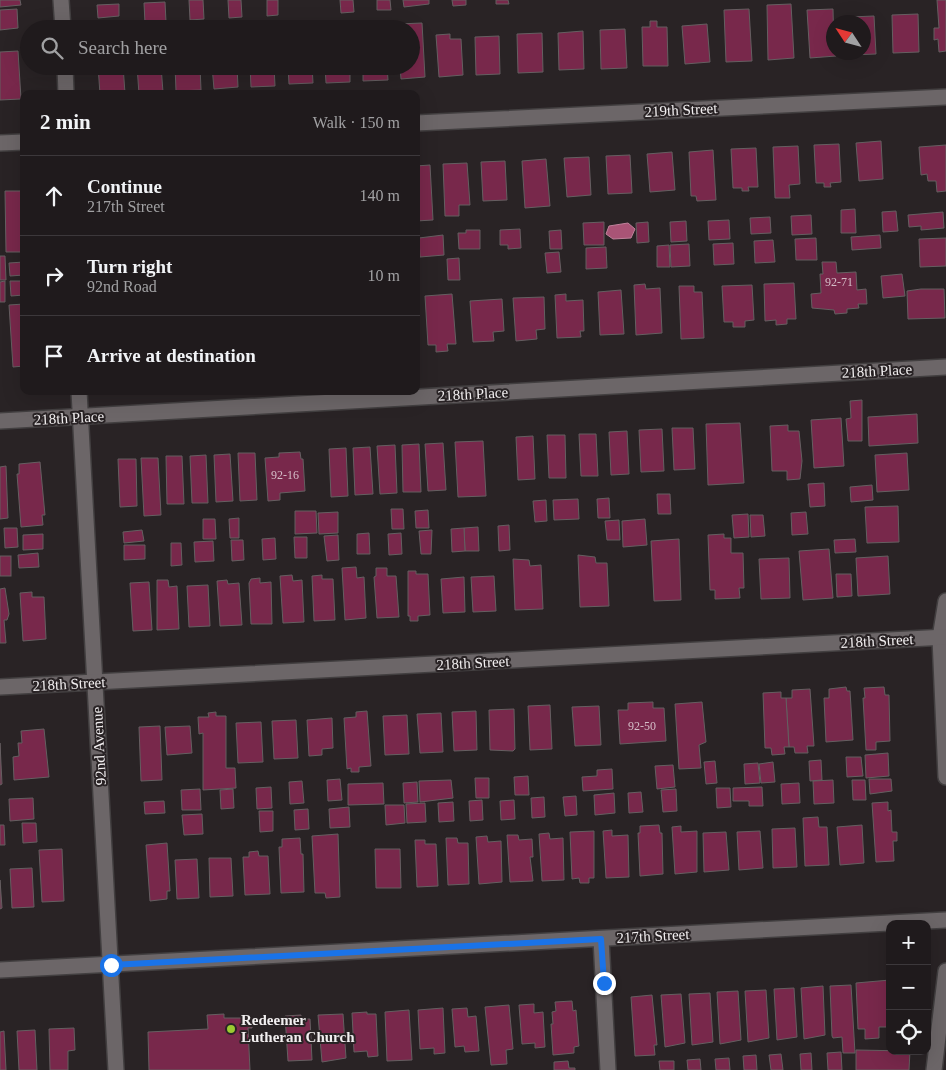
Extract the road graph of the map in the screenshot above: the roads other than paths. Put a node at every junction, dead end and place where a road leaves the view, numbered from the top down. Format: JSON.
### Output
{"nodes":[{"id":1,"x":61,"y":0,"type":"edge"},
{"id":2,"x":62,"y":20,"type":"edge"},
{"id":3,"x":65,"y":75,"type":"edge"},
{"id":4,"x":66,"y":90,"type":"edge"},
{"id":5,"x":946,"y":97,"type":"edge"},
{"id":6,"x":420,"y":123,"type":"edge"},
{"id":7,"x":20,"y":142,"type":"edge"},
{"id":8,"x":0,"y":143,"type":"edge"},
{"id":9,"x":946,"y":366,"type":"edge"},
{"id":10,"x":79,"y":395,"type":"edge"},
{"id":11,"x":80,"y":417,"type":"junction"},
{"id":12,"x":0,"y":422,"type":"edge"},
{"id":13,"x":946,"y":601,"type":"edge"},
{"id":14,"x":943,"y":638,"type":"edge"},
{"id":15,"x":96,"y":682,"type":"junction"},
{"id":16,"x":0,"y":688,"type":"edge"},
{"id":17,"x":946,"y":777,"type":"edge"},
{"id":18,"x":946,"y":920,"type":"edge"},
{"id":19,"x":601,"y":939,"type":"junction"},
{"id":20,"x":111,"y":965,"type":"junction"},
{"id":21,"x":0,"y":970,"type":"edge"},
{"id":22,"x":946,"y":971,"type":"edge"},
{"id":23,"x":116,"y":1070,"type":"edge"},
{"id":24,"x":608,"y":1070,"type":"edge"},
{"id":25,"x":934,"y":1070,"type":"edge"}],
"edges":[{"from":1,"to":2,"type":"street"},
{"from":3,"to":4,"type":"street"},
{"from":5,"to":6,"type":"street","name":"219th Street"},
{"from":7,"to":8,"type":"street"},
{"from":9,"to":11,"type":"street","name":"218th Place"},
{"from":10,"to":11,"type":"street","name":"92nd Avenue"},
{"from":11,"to":12,"type":"street","name":"218th Place"},
{"from":11,"to":15,"type":"street","name":"92nd Avenue"},
{"from":13,"to":14,"type":"street"},
{"from":14,"to":15,"type":"street","name":"218th Street"},
{"from":14,"to":17,"type":"street"},
{"from":15,"to":16,"type":"street","name":"218th Street"},
{"from":15,"to":20,"type":"street","name":"92nd Avenue"},
{"from":18,"to":19,"type":"street","name":"217th Street"},
{"from":19,"to":20,"type":"street","name":"217th Street"},
{"from":19,"to":24,"type":"street"},
{"from":20,"to":21,"type":"street","name":"217th Street"},
{"from":20,"to":23,"type":"street","name":"92nd Avenue"},
{"from":22,"to":25,"type":"street"}]}
